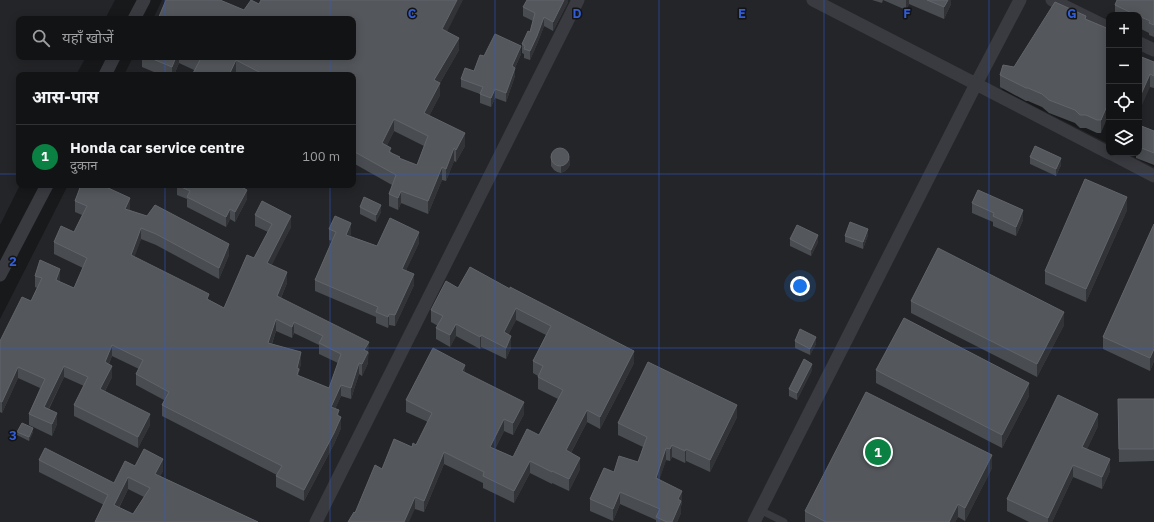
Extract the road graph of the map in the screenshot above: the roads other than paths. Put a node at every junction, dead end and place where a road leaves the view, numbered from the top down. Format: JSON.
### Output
{"nodes":[{"id":1,"x":144,"y":0,"type":"edge"},
{"id":2,"x":578,"y":0,"type":"edge"},
{"id":3,"x":813,"y":0,"type":"edge"},
{"id":4,"x":1020,"y":0,"type":"edge"},
{"id":5,"x":1052,"y":0,"type":"edge"},
{"id":6,"x":136,"y":16,"type":"edge"},
{"id":7,"x":1106,"y":27,"type":"edge"},
{"id":8,"x":1142,"y":44,"type":"edge"},
{"id":9,"x":1154,"y":50,"type":"edge"},
{"id":10,"x":112,"y":60,"type":"edge"},
{"id":11,"x":106,"y":72,"type":"edge"},
{"id":12,"x":976,"y":84,"type":"junction"},
{"id":13,"x":1106,"y":151,"type":"edge"},
{"id":14,"x":1115,"y":156,"type":"edge"},
{"id":15,"x":1154,"y":176,"type":"edge"},
{"id":16,"x":45,"y":188,"type":"edge"},
{"id":17,"x":0,"y":275,"type":"edge"},
{"id":18,"x":760,"y":510,"type":"junction"},
{"id":19,"x":316,"y":522,"type":"edge"},
{"id":20,"x":754,"y":522,"type":"edge"},
{"id":21,"x":784,"y":522,"type":"edge"}],
"edges":[{"from":1,"to":6,"type":"street"},
{"from":2,"to":19,"type":"street"},
{"from":3,"to":12,"type":"street"},
{"from":4,"to":12,"type":"street"},
{"from":5,"to":7,"type":"street"},
{"from":8,"to":9,"type":"street"},
{"from":10,"to":11,"type":"street"},
{"from":12,"to":13,"type":"street"},
{"from":12,"to":18,"type":"street"},
{"from":14,"to":15,"type":"street"},
{"from":16,"to":17,"type":"street"},
{"from":18,"to":20,"type":"street"},
{"from":18,"to":21,"type":"lane"}]}
